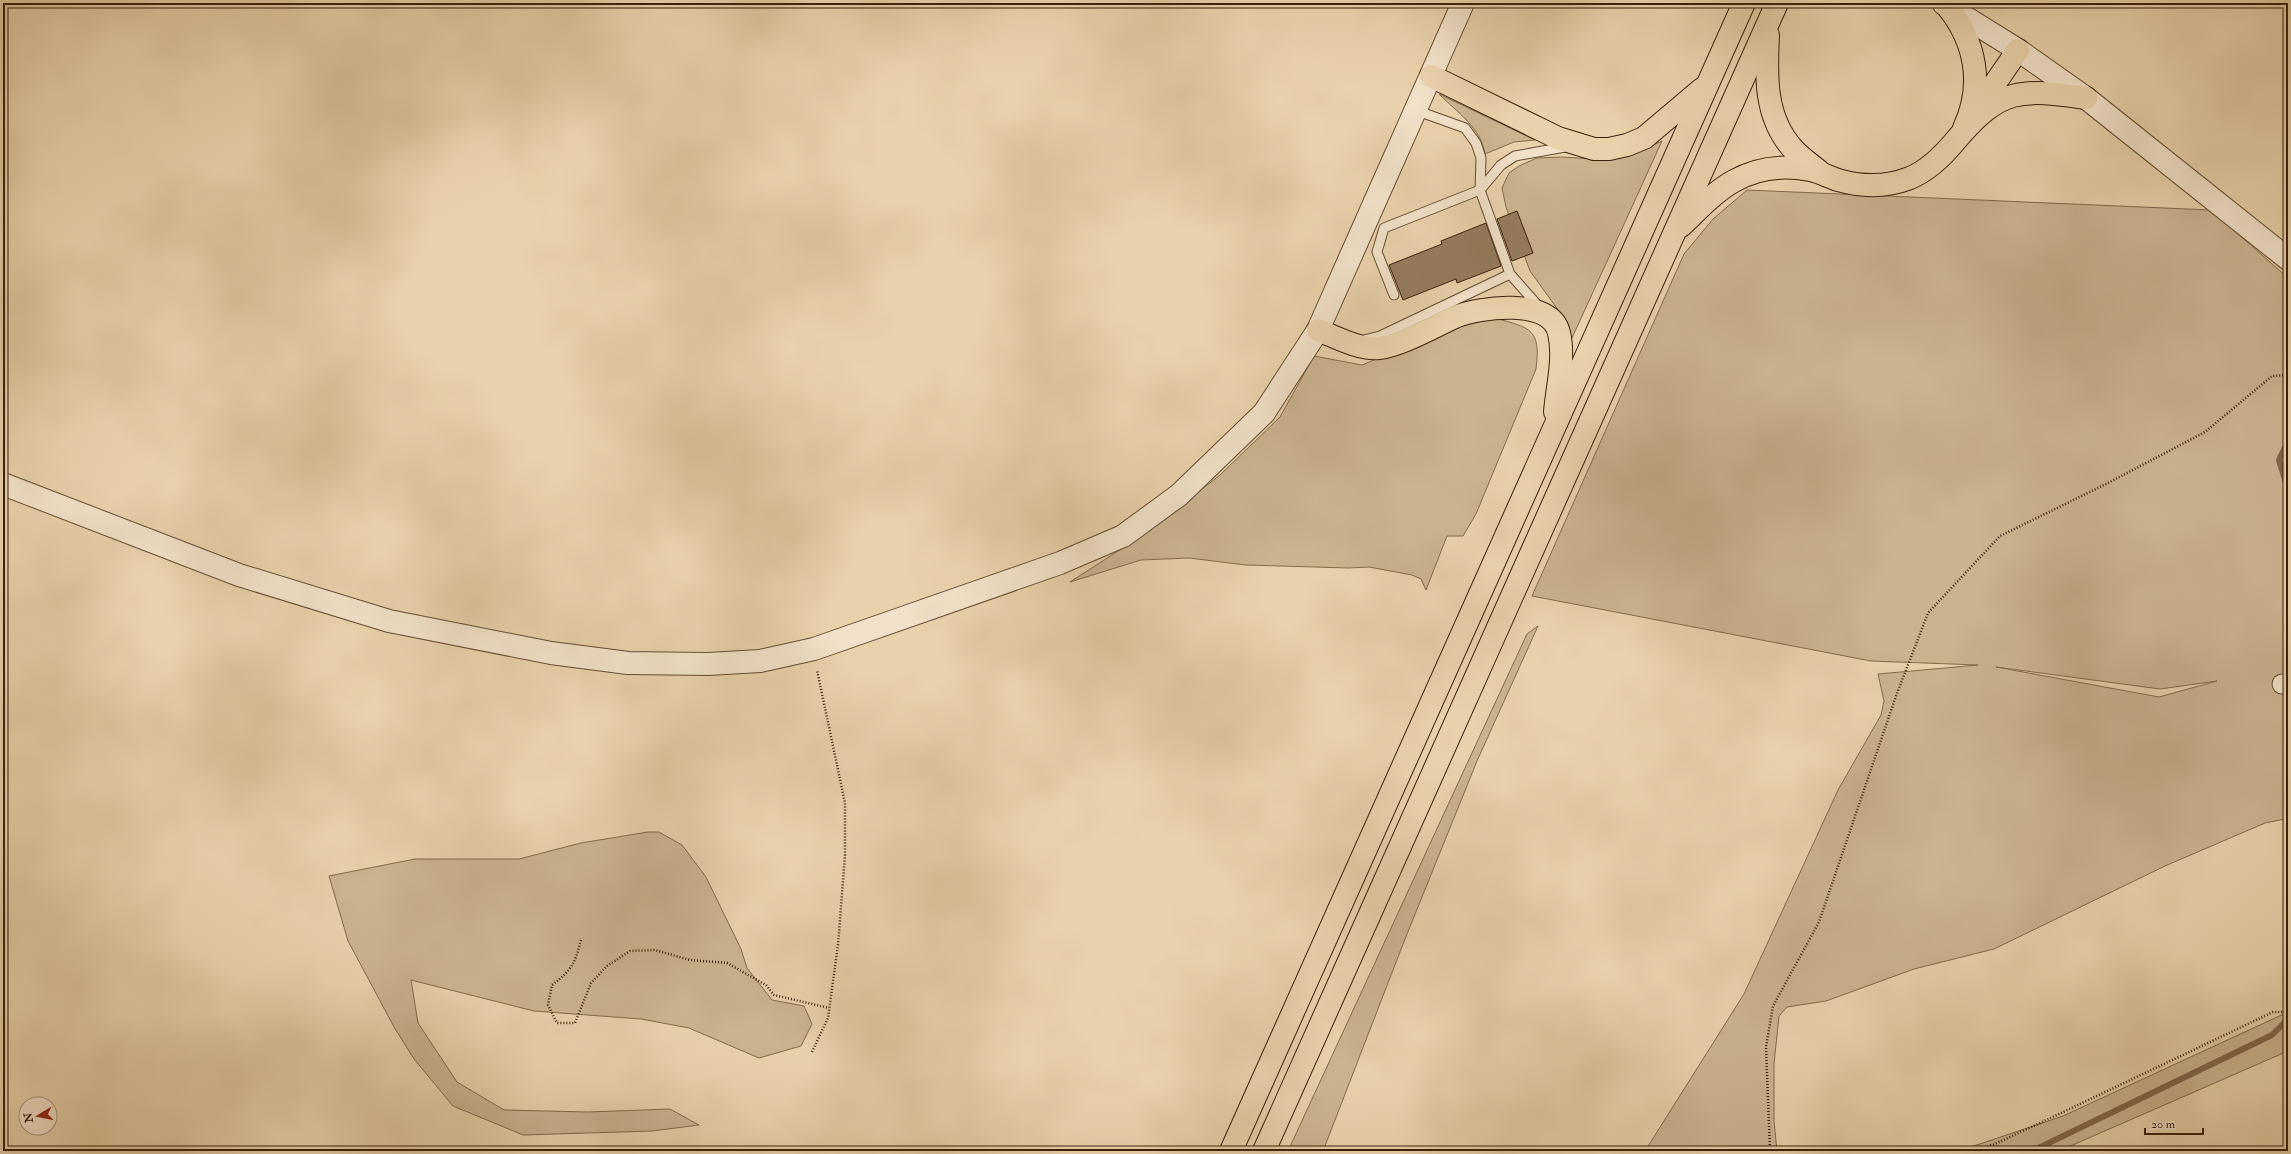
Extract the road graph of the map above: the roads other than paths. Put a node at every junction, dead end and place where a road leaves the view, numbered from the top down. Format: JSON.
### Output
{"nodes":[{"id":1,"x":1463,"y":3,"type":"edge"},
{"id":2,"x":1744,"y":3,"type":"edge"},
{"id":3,"x":1777,"y":3,"type":"edge"},
{"id":4,"x":1944,"y":5,"type":"edge"},
{"id":5,"x":1768,"y":23,"type":"junction"},
{"id":6,"x":2018,"y":50,"type":"junction"},
{"id":7,"x":1430,"y":76,"type":"junction"},
{"id":8,"x":1708,"y":82,"type":"junction"},
{"id":9,"x":2086,"y":98,"type":"junction"},
{"id":10,"x":1415,"y":110,"type":"junction"},
{"id":11,"x":1956,"y":140,"type":"junction"},
{"id":12,"x":1576,"y":145,"type":"junction"},
{"id":13,"x":1823,"y":174,"type":"junction"},
{"id":14,"x":1480,"y":190,"type":"junction"},
{"id":15,"x":1674,"y":232,"type":"junction"},
{"id":16,"x":2288,"y":259,"type":"edge"},
{"id":17,"x":1510,"y":274,"type":"junction"},
{"id":18,"x":1394,"y":294,"type":"dead end"},
{"id":19,"x":1546,"y":316,"type":"junction"},
{"id":20,"x":1318,"y":330,"type":"junction"},
{"id":21,"x":1351,"y":343,"type":"junction"},
{"id":22,"x":1552,"y":433,"type":"junction"},
{"id":23,"x":3,"y":484,"type":"edge"},
{"id":24,"x":1231,"y":1151,"type":"edge"},
{"id":25,"x":1264,"y":1151,"type":"edge"}],
"edges":[{"from":1,"to":7,"type":"street"},
{"from":2,"to":8,"type":"highway"},
{"from":3,"to":5,"type":"highway"},
{"from":4,"to":6,"type":"street"},
{"from":4,"to":11,"type":"highway"},
{"from":5,"to":13,"type":"highway"},
{"from":5,"to":15,"type":"highway"},
{"from":6,"to":9,"type":"street"},
{"from":6,"to":11,"type":"highway"},
{"from":7,"to":10,"type":"street"},
{"from":7,"to":12,"type":"highway"},
{"from":8,"to":12,"type":"highway"},
{"from":8,"to":22,"type":"highway"},
{"from":9,"to":11,"type":"highway"},
{"from":9,"to":16,"type":"street"},
{"from":10,"to":14,"type":"lane"},
{"from":10,"to":20,"type":"street"},
{"from":11,"to":13,"type":"highway"},
{"from":12,"to":14,"type":"lane"},
{"from":13,"to":15,"type":"highway"},
{"from":14,"to":17,"type":"lane"},
{"from":14,"to":18,"type":"lane"},
{"from":15,"to":25,"type":"highway"},
{"from":17,"to":19,"type":"lane"},
{"from":17,"to":21,"type":"lane"},
{"from":19,"to":21,"type":"highway"},
{"from":19,"to":22,"type":"highway"},
{"from":20,"to":21,"type":"highway"},
{"from":20,"to":23,"type":"street"},
{"from":22,"to":24,"type":"highway"}]}
